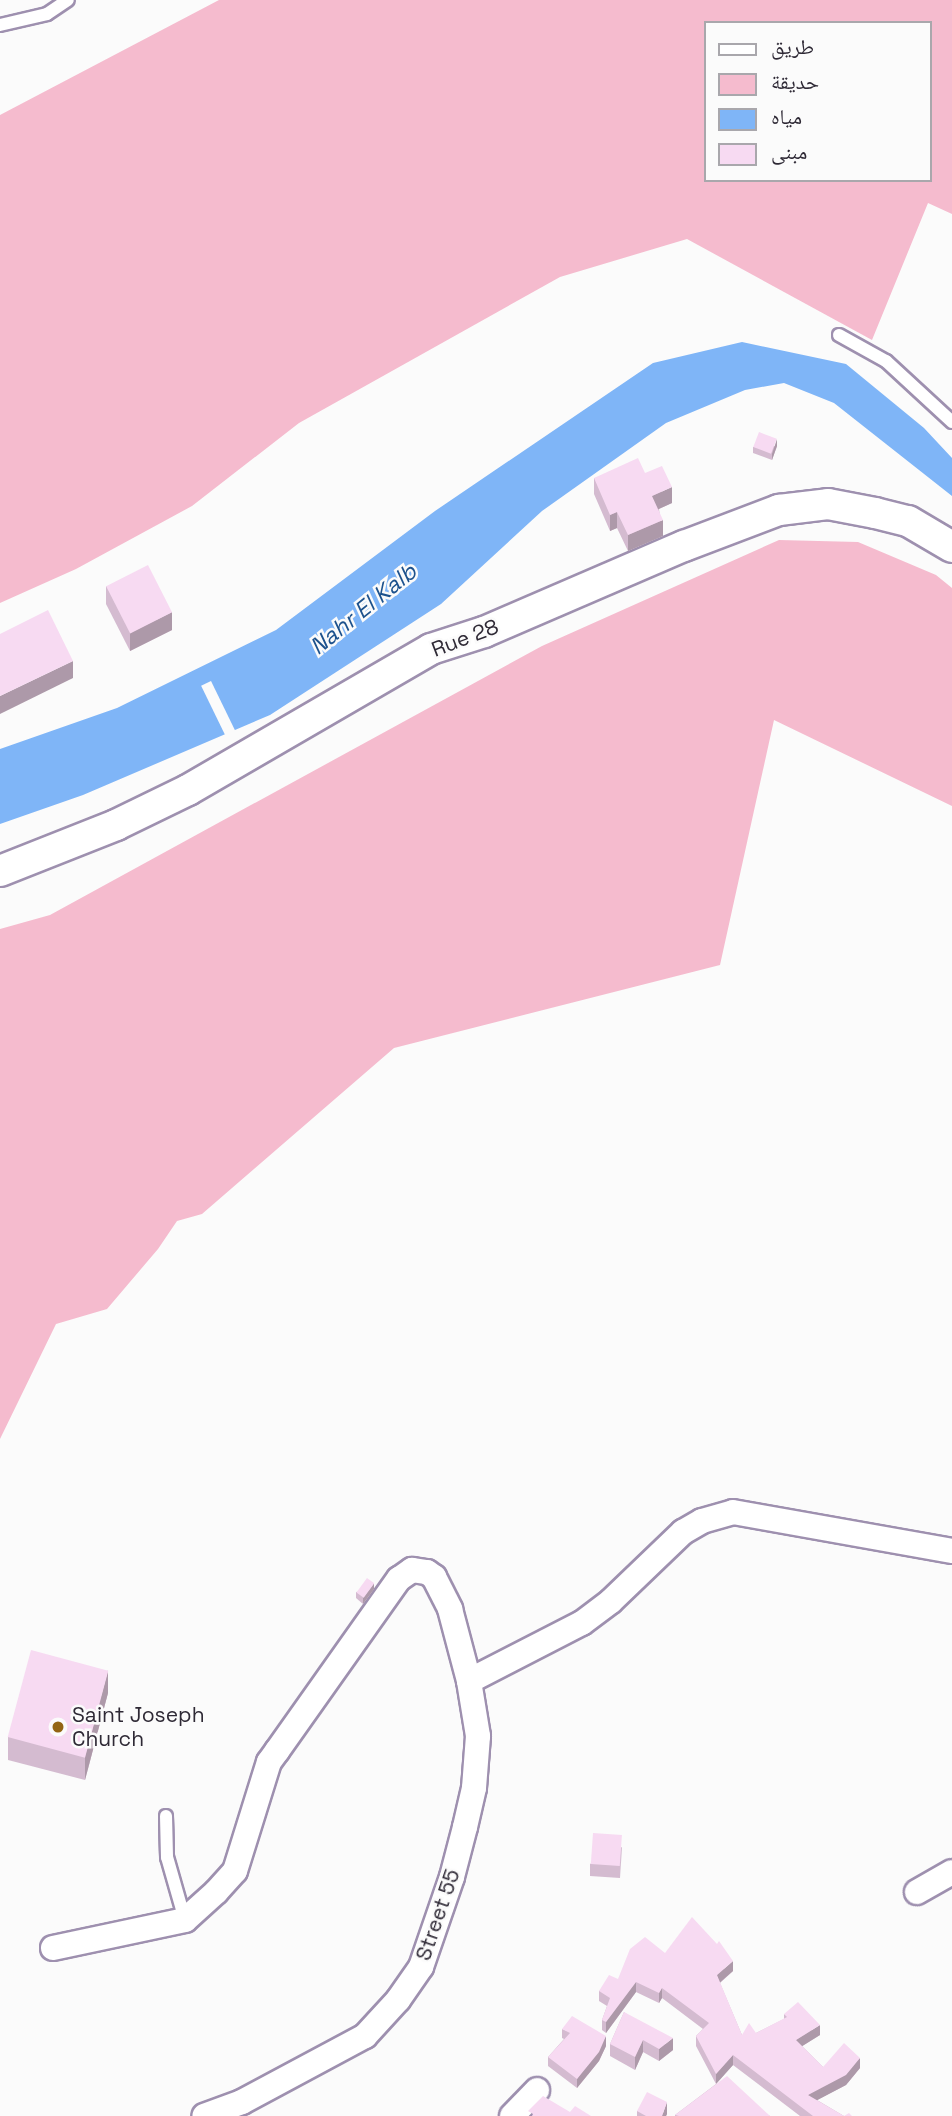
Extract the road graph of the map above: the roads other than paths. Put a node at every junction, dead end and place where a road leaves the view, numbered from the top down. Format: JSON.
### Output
{"nodes":[{"id":1,"x":68,"y":0,"type":"edge"},
{"id":2,"x":0,"y":25,"type":"edge"},
{"id":3,"x":839,"y":335,"type":"dead end"},
{"id":4,"x":952,"y":422,"type":"edge"},
{"id":5,"x":952,"y":547,"type":"edge"},
{"id":6,"x":0,"y":871,"type":"edge"},
{"id":7,"x":952,"y":1551,"type":"edge"},
{"id":8,"x":469,"y":1681,"type":"junction"},
{"id":9,"x":166,"y":1816,"type":"dead end"},
{"id":10,"x":952,"y":1872,"type":"edge"},
{"id":11,"x":917,"y":1892,"type":"dead end"},
{"id":12,"x":185,"y":1920,"type":"junction"},
{"id":13,"x":53,"y":1948,"type":"dead end"},
{"id":14,"x":537,"y":2091,"type":"dead end"},
{"id":15,"x":204,"y":2116,"type":"edge"},
{"id":16,"x":512,"y":2116,"type":"edge"}],
"edges":[{"from":1,"to":2,"type":"lane"},
{"from":3,"to":4,"type":"lane"},
{"from":5,"to":6,"type":"street","name":"Rue 28"},
{"from":7,"to":8,"type":"street"},
{"from":8,"to":12,"type":"street","name":"Street 55"},
{"from":8,"to":15,"type":"street","name":"Street 55"},
{"from":9,"to":12,"type":"lane"},
{"from":10,"to":11,"type":"street"},
{"from":12,"to":13,"type":"street"},
{"from":14,"to":16,"type":"street"}]}
